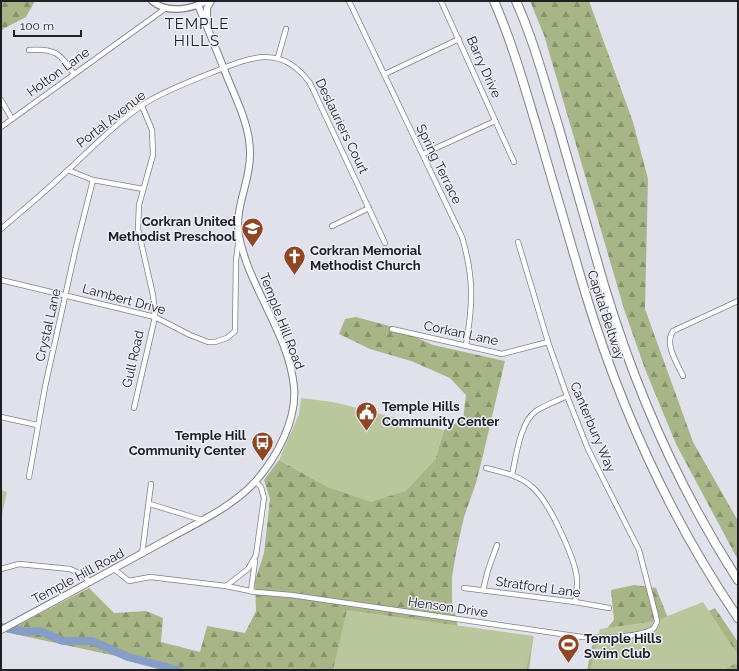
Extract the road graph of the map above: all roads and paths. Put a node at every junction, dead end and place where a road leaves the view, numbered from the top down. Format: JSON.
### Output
{"nodes":[{"id":1,"x":152,"y":1,"type":"edge"},
{"id":2,"x":206,"y":1,"type":"edge"},
{"id":3,"x":211,"y":1,"type":"edge"},
{"id":4,"x":349,"y":1,"type":"edge"},
{"id":5,"x":442,"y":1,"type":"edge"},
{"id":6,"x":494,"y":1,"type":"edge"},
{"id":7,"x":516,"y":1,"type":"edge"},
{"id":8,"x":198,"y":5,"type":"junction"},
{"id":9,"x":166,"y":8,"type":"junction"},
{"id":10,"x":286,"y":29,"type":"dead end"},
{"id":11,"x":210,"y":32,"type":"junction"},
{"id":12,"x":459,"y":40,"type":"junction"},
{"id":13,"x":29,"y":50,"type":"dead end"},
{"id":14,"x":278,"y":57,"type":"junction"},
{"id":15,"x":223,"y":68,"type":"junction"},
{"id":16,"x":74,"y":74,"type":"junction"},
{"id":17,"x":385,"y":74,"type":"junction"},
{"id":18,"x":1,"y":100,"type":"edge"},
{"id":19,"x":142,"y":106,"type":"junction"},
{"id":20,"x":12,"y":119,"type":"junction"},
{"id":21,"x":495,"y":121,"type":"junction"},
{"id":22,"x":1,"y":127,"type":"edge"},
{"id":23,"x":423,"y":154,"type":"junction"},
{"id":24,"x":514,"y":162,"type":"dead end"},
{"id":25,"x":68,"y":170,"type":"junction"},
{"id":26,"x":94,"y":180,"type":"junction"},
{"id":27,"x":143,"y":189,"type":"junction"},
{"id":28,"x":369,"y":208,"type":"junction"},
{"id":29,"x":332,"y":226,"type":"dead end"},
{"id":30,"x":1,"y":229,"type":"edge"},
{"id":31,"x":239,"y":236,"type":"junction"},
{"id":32,"x":518,"y":242,"type":"dead end"},
{"id":33,"x":385,"y":243,"type":"dead end"},
{"id":34,"x":1,"y":280,"type":"edge"},
{"id":35,"x":66,"y":295,"type":"junction"},
{"id":36,"x":738,"y":301,"type":"edge"},
{"id":37,"x":155,"y":316,"type":"junction"},
{"id":38,"x":392,"y":329,"type":"dead end"},
{"id":39,"x":548,"y":342,"type":"junction"},
{"id":40,"x":466,"y":346,"type":"junction"},
{"id":41,"x":683,"y":376,"type":"dead end"},
{"id":42,"x":567,"y":396,"type":"junction"},
{"id":43,"x":134,"y":408,"type":"dead end"},
{"id":44,"x":1,"y":417,"type":"edge"},
{"id":45,"x":37,"y":425,"type":"junction"},
{"id":46,"x":486,"y":468,"type":"dead end"},
{"id":47,"x":512,"y":475,"type":"junction"},
{"id":48,"x":29,"y":477,"type":"dead end"},
{"id":49,"x":255,"y":481,"type":"junction"},
{"id":50,"x":151,"y":484,"type":"dead end"},
{"id":51,"x":150,"y":504,"type":"junction"},
{"id":52,"x":202,"y":520,"type":"junction"},
{"id":53,"x":497,"y":546,"type":"dead end"},
{"id":54,"x":142,"y":554,"type":"junction"},
{"id":55,"x":256,"y":555,"type":"junction"},
{"id":56,"x":114,"y":569,"type":"junction"},
{"id":57,"x":1,"y":570,"type":"edge"},
{"id":58,"x":738,"y":580,"type":"edge"},
{"id":59,"x":90,"y":582,"type":"junction"},
{"id":60,"x":226,"y":586,"type":"junction"},
{"id":61,"x":464,"y":588,"type":"dead end"},
{"id":62,"x":483,"y":590,"type":"junction"},
{"id":63,"x":251,"y":591,"type":"junction"},
{"id":64,"x":575,"y":602,"type":"junction"},
{"id":65,"x":608,"y":608,"type":"dead end"},
{"id":66,"x":656,"y":616,"type":"joint"},
{"id":67,"x":738,"y":618,"type":"edge"},
{"id":68,"x":1,"y":630,"type":"edge"}],
"edges":[{"from":1,"to":9,"type":"street"},
{"from":2,"to":8,"type":"main road"},
{"from":3,"to":11,"type":"main road"},
{"from":4,"to":17,"type":"street","name":"Spring Terrace"},
{"from":5,"to":12,"type":"street","name":"Barry Drive"},
{"from":6,"to":67,"type":"highway","name":"Capital Beltway"},
{"from":7,"to":58,"type":"highway","name":"Capital Beltway"},
{"from":8,"to":9,"type":"street"},
{"from":8,"to":11,"type":"main road","name":"Temple Hill Road"},
{"from":9,"to":16,"type":"street","name":"Holton Lane"},
{"from":10,"to":14,"type":"street"},
{"from":11,"to":15,"type":"main road","name":"Temple Hill Road"},
{"from":12,"to":17,"type":"street"},
{"from":12,"to":21,"type":"street","name":"Barry Drive"},
{"from":13,"to":16,"type":"street"},
{"from":14,"to":15,"type":"street","name":"Portal Avenue"},
{"from":14,"to":28,"type":"street","name":"Deslauriers Court"},
{"from":15,"to":19,"type":"street","name":"Portal Avenue"},
{"from":15,"to":31,"type":"main road","name":"Temple Hill Road"},
{"from":16,"to":20,"type":"street","name":"Holton Lane"},
{"from":17,"to":23,"type":"street","name":"Spring Terrace"},
{"from":18,"to":20,"type":"street"},
{"from":19,"to":25,"type":"street","name":"Portal Avenue"},
{"from":19,"to":27,"type":"street","name":"Gull Road"},
{"from":20,"to":22,"type":"street","name":"Holton Lane"},
{"from":21,"to":23,"type":"street"},
{"from":21,"to":24,"type":"street","name":"Barry Drive"},
{"from":23,"to":40,"type":"street","name":"Spring Terrace"},
{"from":25,"to":26,"type":"street"},
{"from":25,"to":30,"type":"street","name":"Portal Avenue"},
{"from":26,"to":27,"type":"street"},
{"from":26,"to":35,"type":"street","name":"Crystal Lane"},
{"from":27,"to":37,"type":"street","name":"Gull Road"},
{"from":28,"to":29,"type":"street"},
{"from":28,"to":33,"type":"street","name":"Deslauriers Court"},
{"from":31,"to":37,"type":"street","name":"Lambert Drive"},
{"from":31,"to":49,"type":"main road","name":"Temple Hill Road"},
{"from":32,"to":39,"type":"street","name":"Canterbury Way"},
{"from":34,"to":35,"type":"street","name":"Lambert Drive"},
{"from":35,"to":37,"type":"street","name":"Lambert Drive"},
{"from":35,"to":45,"type":"street","name":"Crystal Lane"},
{"from":36,"to":41,"type":"street"},
{"from":37,"to":43,"type":"street","name":"Gull Road"},
{"from":38,"to":40,"type":"street","name":"Corkan Lane"},
{"from":39,"to":40,"type":"street","name":"Corkan Lane"},
{"from":39,"to":42,"type":"street","name":"Canterbury Way"},
{"from":42,"to":47,"type":"street"},
{"from":42,"to":66,"type":"street","name":"Canterbury Way"},
{"from":44,"to":45,"type":"street"},
{"from":45,"to":48,"type":"street","name":"Crystal Lane"},
{"from":46,"to":47,"type":"street"},
{"from":47,"to":64,"type":"street"},
{"from":49,"to":52,"type":"main road","name":"Temple Hill Road"},
{"from":49,"to":55,"type":"street"},
{"from":50,"to":51,"type":"street"},
{"from":51,"to":52,"type":"street"},
{"from":51,"to":54,"type":"street"},
{"from":52,"to":54,"type":"main road","name":"Temple Hill Road"},
{"from":53,"to":62,"type":"street"},
{"from":54,"to":56,"type":"main road","name":"Temple Hill Road"},
{"from":55,"to":60,"type":"street"},
{"from":55,"to":63,"type":"street"},
{"from":56,"to":59,"type":"main road","name":"Temple Hill Road"},
{"from":56,"to":60,"type":"street","name":"Henson Drive"},
{"from":57,"to":59,"type":"street"},
{"from":59,"to":68,"type":"main road","name":"Temple Hill Road"},
{"from":60,"to":63,"type":"street","name":"Henson Drive"},
{"from":61,"to":62,"type":"street","name":"Stratford Lane"},
{"from":62,"to":64,"type":"street","name":"Stratford Lane"},
{"from":63,"to":66,"type":"street","name":"Henson Drive"},
{"from":64,"to":65,"type":"street","name":"Stratford Lane"}]}
